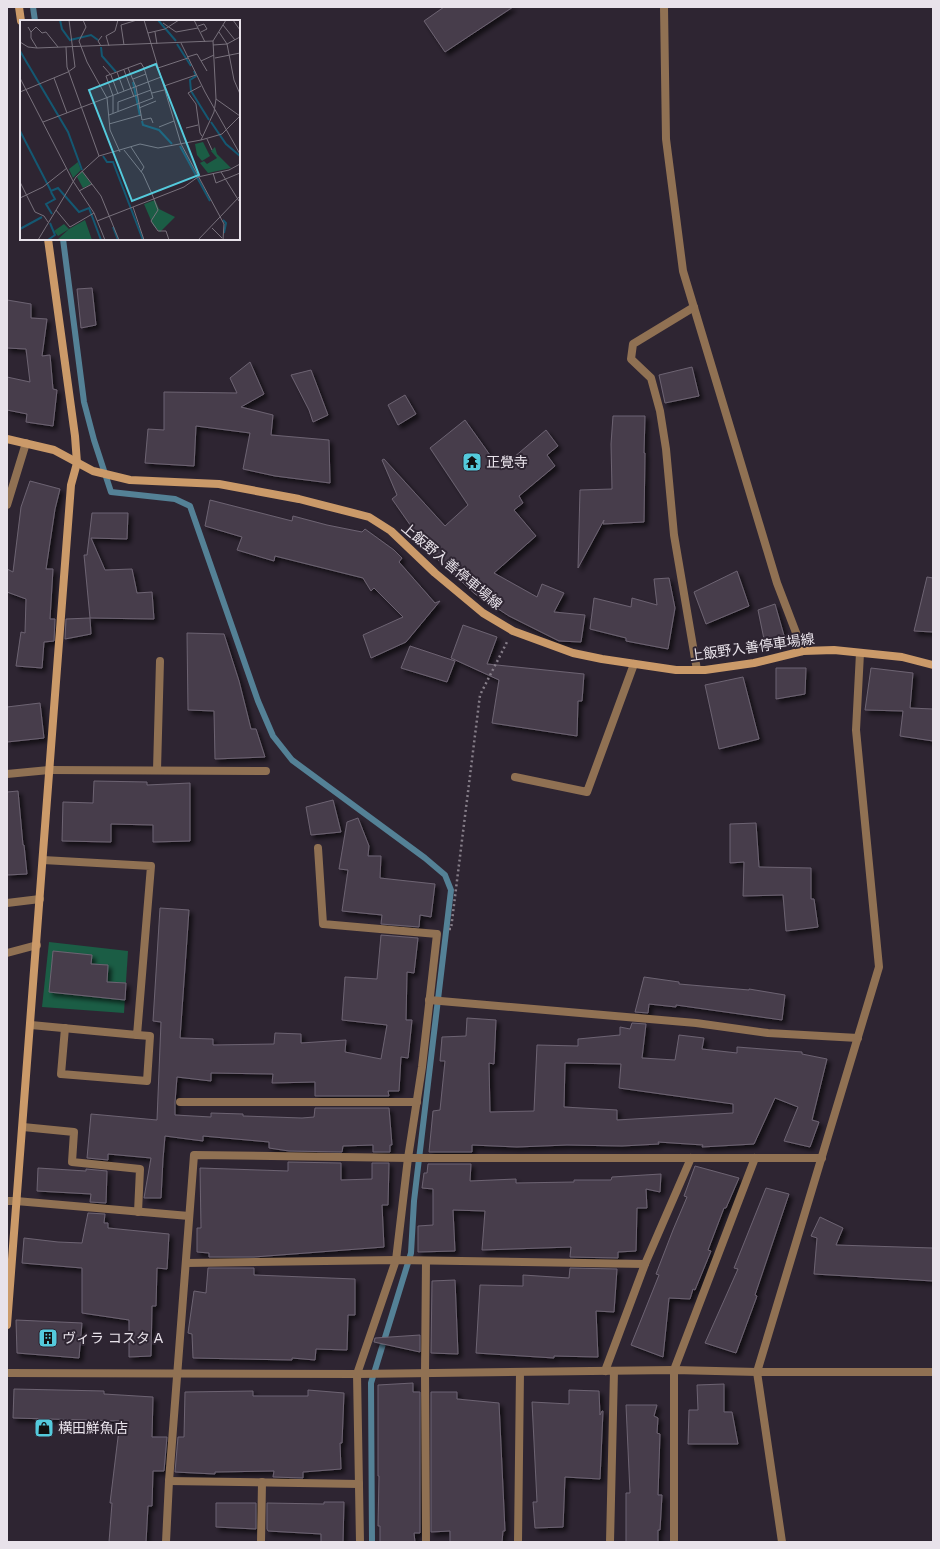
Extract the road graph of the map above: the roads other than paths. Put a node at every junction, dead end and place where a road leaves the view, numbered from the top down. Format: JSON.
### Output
{"nodes":[{"id":1,"x":19,"y":7,"type":"edge"},
{"id":2,"x":664,"y":7,"type":"edge"},
{"id":3,"x":21,"y":20,"type":"edge"},
{"id":4,"x":48,"y":240,"type":"edge"},
{"id":5,"x":694,"y":307,"type":"junction"},
{"id":6,"x":7,"y":439,"type":"edge"},
{"id":7,"x":26,"y":443,"type":"junction"},
{"id":8,"x":76,"y":463,"type":"junction"},
{"id":9,"x":7,"y":505,"type":"edge"},
{"id":10,"x":803,"y":651,"type":"junction"},
{"id":11,"x":860,"y":653,"type":"junction"},
{"id":12,"x":160,"y":661,"type":"dead end"},
{"id":13,"x":634,"y":664,"type":"junction"},
{"id":14,"x":933,"y":665,"type":"edge"},
{"id":15,"x":697,"y":670,"type":"junction"},
{"id":16,"x":49,"y":770,"type":"junction"},
{"id":17,"x":157,"y":770,"type":"junction"},
{"id":18,"x":266,"y":771,"type":"dead end"},
{"id":19,"x":7,"y":774,"type":"edge"},
{"id":20,"x":515,"y":777,"type":"dead end"},
{"id":21,"x":318,"y":848,"type":"dead end"},
{"id":22,"x":43,"y":860,"type":"junction"},
{"id":23,"x":40,"y":899,"type":"junction"},
{"id":24,"x":7,"y":903,"type":"edge"},
{"id":25,"x":37,"y":945,"type":"junction"},
{"id":26,"x":7,"y":953,"type":"edge"},
{"id":27,"x":429,"y":1000,"type":"junction"},
{"id":28,"x":31,"y":1025,"type":"junction"},
{"id":29,"x":65,"y":1028,"type":"junction"},
{"id":30,"x":137,"y":1035,"type":"junction"},
{"id":31,"x":858,"y":1038,"type":"junction"},
{"id":32,"x":180,"y":1102,"type":"dead end"},
{"id":33,"x":417,"y":1102,"type":"junction"},
{"id":34,"x":23,"y":1127,"type":"junction"},
{"id":35,"x":408,"y":1158,"type":"junction"},
{"id":36,"x":691,"y":1158,"type":"junction"},
{"id":37,"x":755,"y":1158,"type":"junction"},
{"id":38,"x":822,"y":1158,"type":"junction"},
{"id":39,"x":7,"y":1201,"type":"edge"},
{"id":40,"x":16,"y":1202,"type":"junction"},
{"id":41,"x":138,"y":1212,"type":"junction"},
{"id":42,"x":189,"y":1216,"type":"junction"},
{"id":43,"x":10,"y":1245,"type":"edge"},
{"id":44,"x":396,"y":1260,"type":"junction"},
{"id":45,"x":426,"y":1260,"type":"junction"},
{"id":46,"x":186,"y":1263,"type":"junction"},
{"id":47,"x":645,"y":1264,"type":"junction"},
{"id":48,"x":7,"y":1325,"type":"edge"},
{"id":49,"x":674,"y":1370,"type":"junction"},
{"id":50,"x":610,"y":1371,"type":"junction"},
{"id":51,"x":520,"y":1372,"type":"junction"},
{"id":52,"x":757,"y":1372,"type":"junction"},
{"id":53,"x":933,"y":1372,"type":"edge"},
{"id":54,"x":7,"y":1373,"type":"edge"},
{"id":55,"x":178,"y":1373,"type":"junction"},
{"id":56,"x":425,"y":1373,"type":"junction"},
{"id":57,"x":357,"y":1374,"type":"junction"},
{"id":58,"x":169,"y":1481,"type":"junction"},
{"id":59,"x":262,"y":1482,"type":"junction"},
{"id":60,"x":359,"y":1484,"type":"junction"},
{"id":61,"x":166,"y":1542,"type":"edge"},
{"id":62,"x":261,"y":1542,"type":"edge"},
{"id":63,"x":360,"y":1542,"type":"edge"},
{"id":64,"x":426,"y":1542,"type":"edge"},
{"id":65,"x":518,"y":1542,"type":"edge"},
{"id":66,"x":610,"y":1542,"type":"edge"},
{"id":67,"x":674,"y":1542,"type":"edge"},
{"id":68,"x":782,"y":1542,"type":"edge"}],
"edges":[{"from":1,"to":3,"type":"street"},
{"from":2,"to":5,"type":"street"},
{"from":4,"to":8,"type":"street"},
{"from":5,"to":10,"type":"street"},
{"from":5,"to":15,"type":"street"},
{"from":6,"to":7,"type":"street","name":"上飯野入善停車場線"},
{"from":7,"to":8,"type":"street","name":"上飯野入善停車場線"},
{"from":7,"to":9,"type":"street"},
{"from":8,"to":13,"type":"street","name":"上飯野入善停車場線"},
{"from":8,"to":16,"type":"street"},
{"from":10,"to":11,"type":"street","name":"上飯野入善停車場線"},
{"from":10,"to":15,"type":"street","name":"上飯野入善停車場線"},
{"from":11,"to":14,"type":"street","name":"上飯野入善停車場線"},
{"from":11,"to":31,"type":"street"},
{"from":12,"to":17,"type":"street"},
{"from":13,"to":15,"type":"street","name":"上飯野入善停車場線"},
{"from":13,"to":20,"type":"street"},
{"from":16,"to":17,"type":"street"},
{"from":16,"to":19,"type":"street"},
{"from":16,"to":22,"type":"street"},
{"from":17,"to":18,"type":"street"},
{"from":21,"to":27,"type":"street"},
{"from":22,"to":23,"type":"street"},
{"from":22,"to":30,"type":"street"},
{"from":23,"to":24,"type":"street"},
{"from":23,"to":25,"type":"street"},
{"from":25,"to":26,"type":"street"},
{"from":25,"to":28,"type":"street"},
{"from":27,"to":31,"type":"street"},
{"from":27,"to":33,"type":"street"},
{"from":28,"to":29,"type":"street"},
{"from":28,"to":34,"type":"street"},
{"from":29,"to":30,"type":"street"},
{"from":29,"to":30,"type":"street"},
{"from":31,"to":38,"type":"street"},
{"from":32,"to":33,"type":"street"},
{"from":33,"to":35,"type":"street"},
{"from":34,"to":40,"type":"street"},
{"from":34,"to":41,"type":"street"},
{"from":35,"to":36,"type":"street"},
{"from":35,"to":42,"type":"street"},
{"from":35,"to":44,"type":"street"},
{"from":36,"to":37,"type":"street"},
{"from":36,"to":47,"type":"street"},
{"from":37,"to":38,"type":"street"},
{"from":37,"to":49,"type":"street"},
{"from":38,"to":52,"type":"street"},
{"from":39,"to":40,"type":"street"},
{"from":40,"to":41,"type":"street"},
{"from":40,"to":43,"type":"street"},
{"from":41,"to":42,"type":"street"},
{"from":42,"to":46,"type":"street"},
{"from":43,"to":48,"type":"street"},
{"from":44,"to":45,"type":"street"},
{"from":44,"to":46,"type":"street"},
{"from":44,"to":57,"type":"street"},
{"from":45,"to":47,"type":"street"},
{"from":45,"to":56,"type":"street"},
{"from":46,"to":55,"type":"street"},
{"from":47,"to":50,"type":"street"},
{"from":49,"to":50,"type":"street"},
{"from":49,"to":52,"type":"street"},
{"from":49,"to":67,"type":"street"},
{"from":50,"to":51,"type":"street"},
{"from":50,"to":66,"type":"street"},
{"from":51,"to":56,"type":"street"},
{"from":51,"to":65,"type":"street"},
{"from":52,"to":53,"type":"street"},
{"from":52,"to":68,"type":"street"},
{"from":54,"to":55,"type":"street"},
{"from":55,"to":57,"type":"street"},
{"from":55,"to":58,"type":"street"},
{"from":56,"to":57,"type":"street"},
{"from":56,"to":64,"type":"street"},
{"from":57,"to":60,"type":"street"},
{"from":58,"to":59,"type":"street"},
{"from":58,"to":61,"type":"street"},
{"from":59,"to":60,"type":"street"},
{"from":59,"to":62,"type":"street"},
{"from":60,"to":63,"type":"street"}]}
